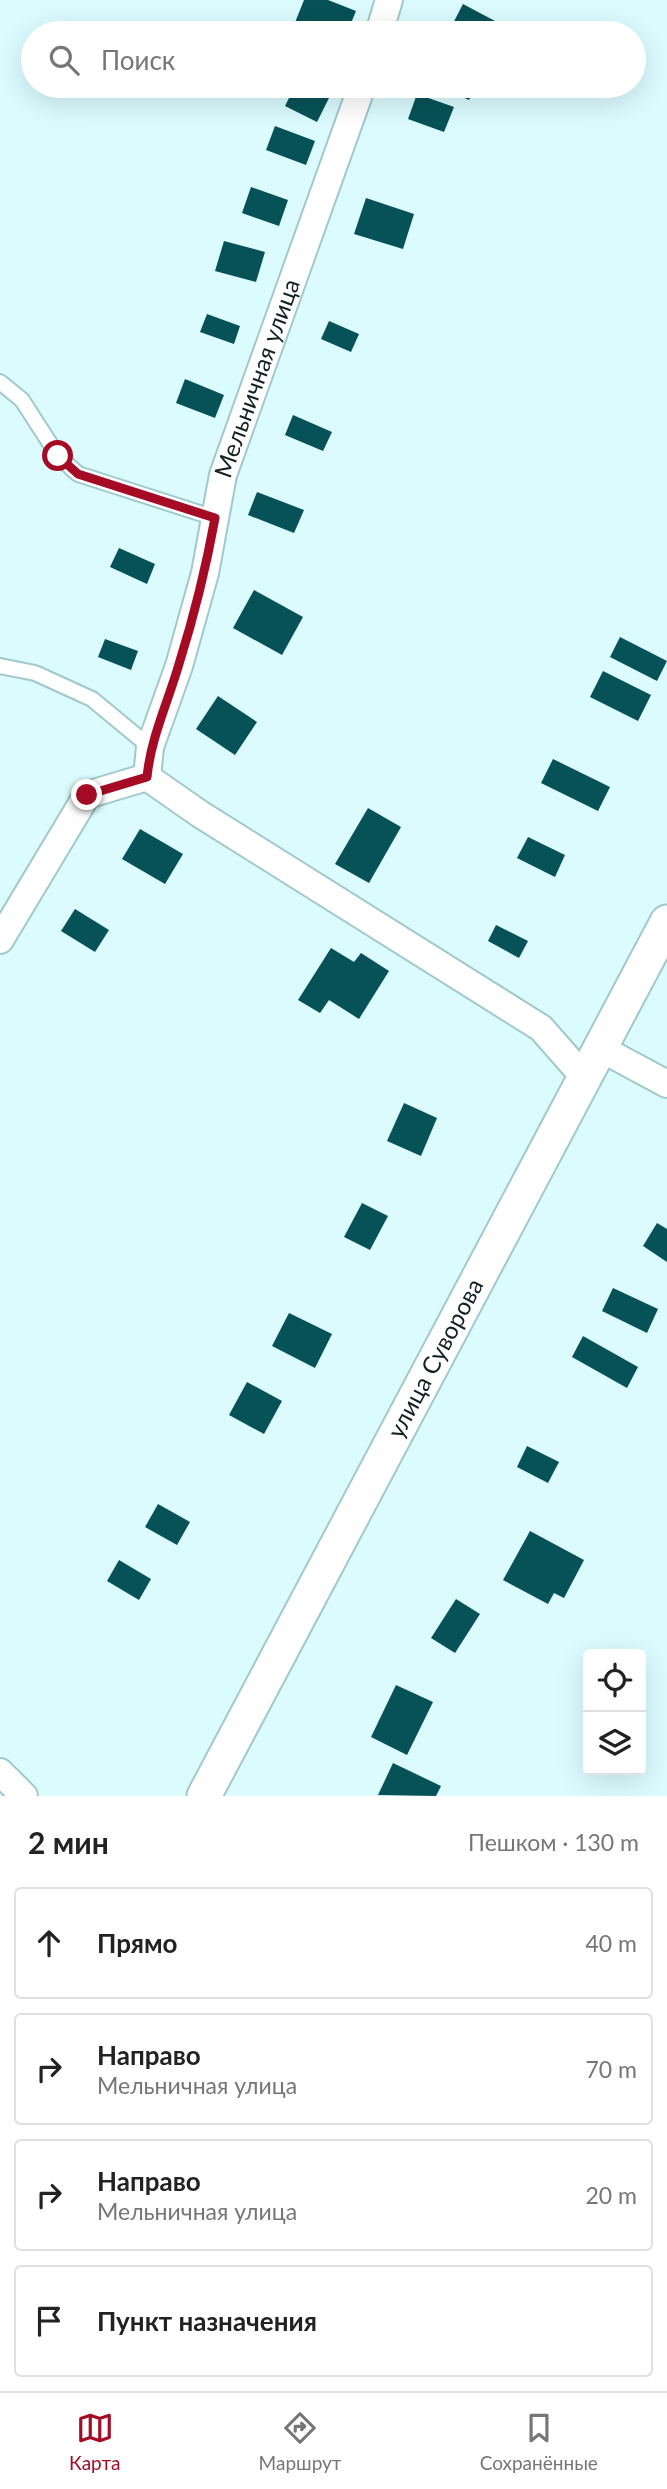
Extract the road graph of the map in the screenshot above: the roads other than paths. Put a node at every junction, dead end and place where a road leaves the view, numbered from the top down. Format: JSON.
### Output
{"nodes":[{"id":1,"x":389,"y":0,"type":"edge"},
{"id":2,"x":383,"y":21,"type":"edge"},
{"id":3,"x":358,"y":98,"type":"edge"},
{"id":4,"x":0,"y":382,"type":"edge"},
{"id":5,"x":215,"y":518,"type":"junction"},
{"id":6,"x":0,"y":666,"type":"edge"},
{"id":7,"x":150,"y":747,"type":"junction"},
{"id":8,"x":147,"y":777,"type":"junction"},
{"id":9,"x":667,"y":922,"type":"edge"},
{"id":10,"x":0,"y":940,"type":"edge"},
{"id":11,"x":600,"y":1048,"type":"junction"},
{"id":12,"x":585,"y":1078,"type":"junction"},
{"id":13,"x":667,"y":1084,"type":"edge"},
{"id":14,"x":0,"y":1772,"type":"edge"},
{"id":15,"x":24,"y":1796,"type":"edge"},
{"id":16,"x":204,"y":1796,"type":"edge"}],
"edges":[{"from":1,"to":2,"type":"street"},
{"from":3,"to":5,"type":"street","name":"Мельничная улица"},
{"from":4,"to":5,"type":"lane"},
{"from":5,"to":7,"type":"street","name":"Мельничная улица"},
{"from":6,"to":7,"type":"lane"},
{"from":7,"to":8,"type":"street","name":"Мельничная улица"},
{"from":8,"to":10,"type":"street"},
{"from":8,"to":12,"type":"street"},
{"from":9,"to":11,"type":"street","name":"улица Суворова"},
{"from":11,"to":12,"type":"street","name":"улица Суворова"},
{"from":11,"to":13,"type":"street"},
{"from":12,"to":16,"type":"street","name":"улица Суворова"},
{"from":14,"to":15,"type":"street"}]}
